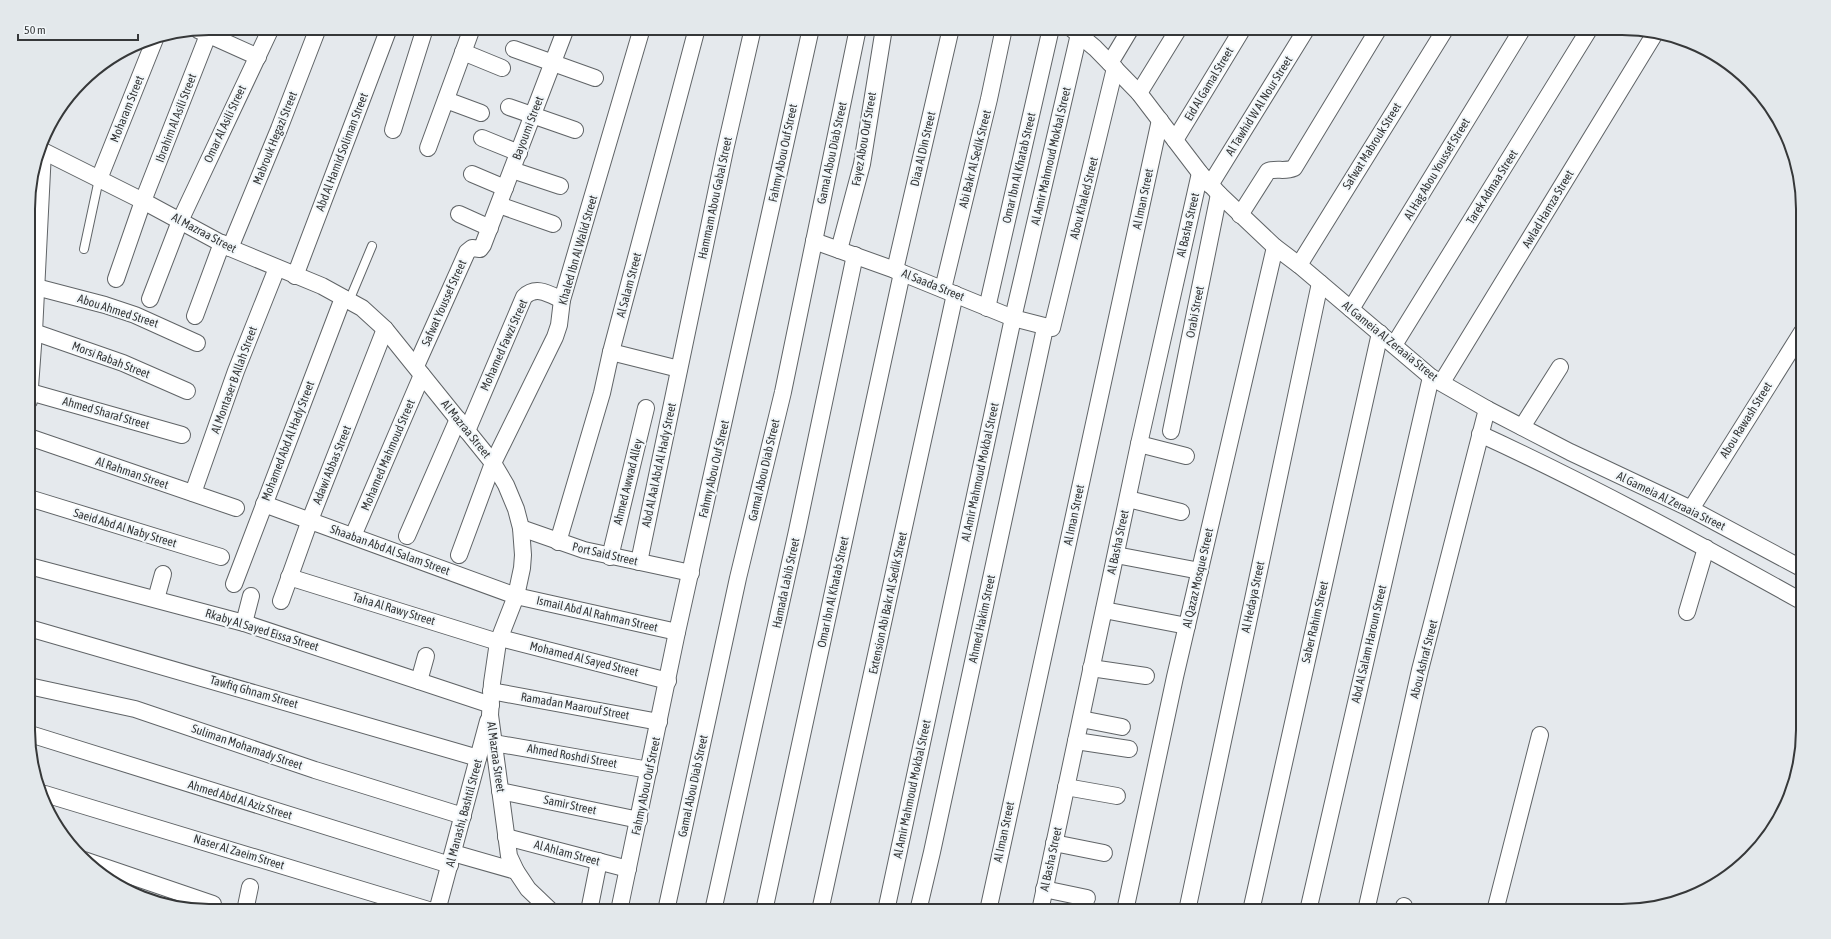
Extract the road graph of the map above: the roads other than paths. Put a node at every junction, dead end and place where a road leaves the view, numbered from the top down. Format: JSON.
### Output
{"nodes":[{"id":1,"x":202,"y":35,"type":"edge"},
{"id":2,"x":210,"y":35,"type":"edge"},
{"id":3,"x":268,"y":35,"type":"edge"},
{"id":4,"x":315,"y":35,"type":"edge"},
{"id":5,"x":386,"y":35,"type":"edge"},
{"id":6,"x":423,"y":35,"type":"edge"},
{"id":7,"x":469,"y":35,"type":"edge"},
{"id":8,"x":563,"y":35,"type":"edge"},
{"id":9,"x":640,"y":35,"type":"edge"},
{"id":10,"x":695,"y":35,"type":"edge"},
{"id":11,"x":751,"y":35,"type":"edge"},
{"id":12,"x":809,"y":35,"type":"edge"},
{"id":13,"x":857,"y":35,"type":"edge"},
{"id":14,"x":883,"y":35,"type":"edge"},
{"id":15,"x":949,"y":35,"type":"edge"},
{"id":16,"x":1003,"y":35,"type":"edge"},
{"id":17,"x":1050,"y":35,"type":"edge"},
{"id":18,"x":1074,"y":35,"type":"edge"},
{"id":19,"x":1079,"y":35,"type":"edge"},
{"id":20,"x":1128,"y":35,"type":"edge"},
{"id":21,"x":1175,"y":35,"type":"edge"},
{"id":22,"x":1239,"y":35,"type":"edge"},
{"id":23,"x":1303,"y":35,"type":"edge"},
{"id":24,"x":1375,"y":35,"type":"edge"},
{"id":25,"x":1442,"y":35,"type":"edge"},
{"id":26,"x":1519,"y":35,"type":"edge"},
{"id":27,"x":1586,"y":35,"type":"edge"},
{"id":28,"x":1653,"y":37,"type":"edge"},
{"id":29,"x":153,"y":44,"type":"edge"},
{"id":30,"x":514,"y":48,"type":"dead end"},
{"id":31,"x":463,"y":52,"type":"junction"},
{"id":32,"x":258,"y":57,"type":"junction"},
{"id":33,"x":552,"y":62,"type":"junction"},
{"id":34,"x":1113,"y":65,"type":"junction"},
{"id":35,"x":502,"y":68,"type":"dead end"},
{"id":36,"x":595,"y":78,"type":"dead end"},
{"id":37,"x":1139,"y":93,"type":"junction"},
{"id":38,"x":446,"y":100,"type":"junction"},
{"id":39,"x":509,"y":106,"type":"dead end"},
{"id":40,"x":481,"y":113,"type":"dead end"},
{"id":41,"x":533,"y":116,"type":"junction"},
{"id":42,"x":1160,"y":120,"type":"junction"},
{"id":43,"x":393,"y":130,"type":"dead end"},
{"id":44,"x":575,"y":130,"type":"dead end"},
{"id":45,"x":482,"y":138,"type":"dead end"},
{"id":46,"x":1174,"y":140,"type":"junction"},
{"id":47,"x":428,"y":148,"type":"dead end"},
{"id":48,"x":44,"y":152,"type":"edge"},
{"id":49,"x":519,"y":153,"type":"junction"},
{"id":50,"x":512,"y":170,"type":"junction"},
{"id":51,"x":39,"y":173,"type":"edge"},
{"id":52,"x":472,"y":174,"type":"dead end"},
{"id":53,"x":99,"y":179,"type":"junction"},
{"id":54,"x":1210,"y":184,"type":"junction"},
{"id":55,"x":560,"y":186,"type":"dead end"},
{"id":56,"x":505,"y":188,"type":"junction"},
{"id":57,"x":35,"y":195,"type":"edge"},
{"id":58,"x":143,"y":201,"type":"junction"},
{"id":59,"x":499,"y":205,"type":"junction"},
{"id":60,"x":460,"y":214,"type":"dead end"},
{"id":61,"x":1240,"y":215,"type":"junction"},
{"id":62,"x":180,"y":221,"type":"junction"},
{"id":63,"x":553,"y":224,"type":"dead end"},
{"id":64,"x":490,"y":228,"type":"junction"},
{"id":65,"x":814,"y":242,"type":"junction"},
{"id":66,"x":226,"y":246,"type":"junction"},
{"id":67,"x":372,"y":246,"type":"dead end"},
{"id":68,"x":1276,"y":247,"type":"junction"},
{"id":69,"x":84,"y":249,"type":"dead end"},
{"id":70,"x":839,"y":250,"type":"junction"},
{"id":71,"x":855,"y":255,"type":"junction"},
{"id":72,"x":1299,"y":265,"type":"junction"},
{"id":73,"x":277,"y":268,"type":"junction"},
{"id":74,"x":898,"y":271,"type":"junction"},
{"id":75,"x":35,"y":276,"type":"edge"},
{"id":76,"x":295,"y":276,"type":"junction"},
{"id":77,"x":116,"y":279,"type":"dead end"},
{"id":78,"x":1320,"y":283,"type":"junction"},
{"id":79,"x":36,"y":287,"type":"junction"},
{"id":80,"x":949,"y":292,"type":"junction"},
{"id":81,"x":35,"y":297,"type":"edge"},
{"id":82,"x":150,"y":299,"type":"dead end"},
{"id":83,"x":346,"y":299,"type":"junction"},
{"id":84,"x":562,"y":300,"type":"junction"},
{"id":85,"x":987,"y":308,"type":"junction"},
{"id":86,"x":1351,"y":309,"type":"junction"},
{"id":87,"x":195,"y":316,"type":"dead end"},
{"id":88,"x":1013,"y":318,"type":"junction"},
{"id":89,"x":35,"y":327,"type":"edge"},
{"id":90,"x":1048,"y":328,"type":"junction"},
{"id":91,"x":385,"y":329,"type":"junction"},
{"id":92,"x":1380,"y":333,"type":"junction"},
{"id":93,"x":1796,"y":342,"type":"edge"},
{"id":94,"x":197,"y":343,"type":"dead end"},
{"id":95,"x":1394,"y":345,"type":"junction"},
{"id":96,"x":611,"y":352,"type":"junction"},
{"id":97,"x":1158,"y":362,"type":"junction"},
{"id":98,"x":1560,"y":367,"type":"dead end"},
{"id":99,"x":679,"y":368,"type":"junction"},
{"id":100,"x":1183,"y":370,"type":"junction"},
{"id":101,"x":419,"y":371,"type":"junction"},
{"id":102,"x":1437,"y":380,"type":"junction"},
{"id":103,"x":35,"y":392,"type":"edge"},
{"id":104,"x":187,"y":392,"type":"dead end"},
{"id":105,"x":646,"y":408,"type":"dead end"},
{"id":106,"x":1487,"y":409,"type":"junction"},
{"id":107,"x":463,"y":425,"type":"junction"},
{"id":108,"x":1522,"y":427,"type":"junction"},
{"id":109,"x":1171,"y":431,"type":"dead end"},
{"id":110,"x":1480,"y":434,"type":"junction"},
{"id":111,"x":182,"y":435,"type":"dead end"},
{"id":112,"x":35,"y":439,"type":"edge"},
{"id":113,"x":1139,"y":444,"type":"junction"},
{"id":114,"x":1186,"y":456,"type":"dead end"},
{"id":115,"x":493,"y":462,"type":"junction"},
{"id":116,"x":193,"y":494,"type":"junction"},
{"id":117,"x":1128,"y":499,"type":"junction"},
{"id":118,"x":35,"y":500,"type":"edge"},
{"id":119,"x":264,"y":504,"type":"junction"},
{"id":120,"x":236,"y":508,"type":"dead end"},
{"id":121,"x":1691,"y":509,"type":"junction"},
{"id":122,"x":1181,"y":512,"type":"dead end"},
{"id":123,"x":310,"y":520,"type":"junction"},
{"id":124,"x":521,"y":528,"type":"junction"},
{"id":125,"x":353,"y":536,"type":"junction"},
{"id":126,"x":407,"y":536,"type":"dead end"},
{"id":127,"x":558,"y":542,"type":"junction"},
{"id":128,"x":1706,"y":548,"type":"junction"},
{"id":129,"x":1116,"y":554,"type":"junction"},
{"id":130,"x":459,"y":555,"type":"dead end"},
{"id":131,"x":610,"y":556,"type":"junction"},
{"id":132,"x":221,"y":557,"type":"dead end"},
{"id":133,"x":639,"y":562,"type":"junction"},
{"id":134,"x":1796,"y":566,"type":"edge"},
{"id":135,"x":35,"y":568,"type":"edge"},
{"id":136,"x":1200,"y":571,"type":"junction"},
{"id":137,"x":691,"y":573,"type":"junction"},
{"id":138,"x":163,"y":574,"type":"dead end"},
{"id":139,"x":289,"y":577,"type":"junction"},
{"id":140,"x":234,"y":584,"type":"dead end"},
{"id":141,"x":251,"y":596,"type":"dead end"},
{"id":142,"x":516,"y":596,"type":"junction"},
{"id":143,"x":1796,"y":598,"type":"edge"},
{"id":144,"x":156,"y":599,"type":"junction"},
{"id":145,"x":281,"y":601,"type":"dead end"},
{"id":146,"x":1104,"y":610,"type":"junction"},
{"id":147,"x":1687,"y":612,"type":"dead end"},
{"id":148,"x":244,"y":623,"type":"junction"},
{"id":149,"x":1187,"y":626,"type":"junction"},
{"id":150,"x":35,"y":630,"type":"edge"},
{"id":151,"x":677,"y":632,"type":"junction"},
{"id":152,"x":499,"y":640,"type":"junction"},
{"id":153,"x":426,"y":656,"type":"dead end"},
{"id":154,"x":1092,"y":668,"type":"junction"},
{"id":155,"x":1146,"y":676,"type":"dead end"},
{"id":156,"x":419,"y":680,"type":"junction"},
{"id":157,"x":668,"y":681,"type":"junction"},
{"id":158,"x":35,"y":687,"type":"edge"},
{"id":159,"x":491,"y":704,"type":"junction"},
{"id":160,"x":1080,"y":719,"type":"junction"},
{"id":161,"x":659,"y":722,"type":"junction"},
{"id":162,"x":1122,"y":727,"type":"dead end"},
{"id":163,"x":35,"y":735,"type":"edge"},
{"id":164,"x":1540,"y":735,"type":"dead end"},
{"id":165,"x":1076,"y":741,"type":"junction"},
{"id":166,"x":494,"y":743,"type":"junction"},
{"id":167,"x":1129,"y":749,"type":"dead end"},
{"id":168,"x":478,"y":758,"type":"junction"},
{"id":169,"x":649,"y":770,"type":"junction"},
{"id":170,"x":1066,"y":787,"type":"junction"},
{"id":171,"x":500,"y":791,"type":"junction"},
{"id":172,"x":47,"y":795,"type":"edge"},
{"id":173,"x":1116,"y":796,"type":"dead end"},
{"id":174,"x":463,"y":816,"type":"junction"},
{"id":175,"x":639,"y":820,"type":"junction"},
{"id":176,"x":506,"y":836,"type":"junction"},
{"id":177,"x":1054,"y":843,"type":"junction"},
{"id":178,"x":1104,"y":852,"type":"dead end"},
{"id":179,"x":451,"y":859,"type":"junction"},
{"id":180,"x":599,"y":861,"type":"junction"},
{"id":181,"x":628,"y":869,"type":"junction"},
{"id":182,"x":516,"y":871,"type":"junction"},
{"id":183,"x":114,"y":876,"type":"edge"},
{"id":184,"x":250,"y":887,"type":"dead end"},
{"id":185,"x":1044,"y":890,"type":"junction"},
{"id":186,"x":158,"y":892,"type":"edge"},
{"id":187,"x":1087,"y":898,"type":"dead end"},
{"id":188,"x":196,"y":903,"type":"edge"},
{"id":189,"x":213,"y":904,"type":"dead end"},
{"id":190,"x":246,"y":904,"type":"edge"},
{"id":191,"x":409,"y":904,"type":"edge"},
{"id":192,"x":439,"y":904,"type":"edge"},
{"id":193,"x":544,"y":904,"type":"edge"},
{"id":194,"x":590,"y":904,"type":"edge"},
{"id":195,"x":620,"y":904,"type":"edge"},
{"id":196,"x":668,"y":904,"type":"edge"},
{"id":197,"x":715,"y":904,"type":"edge"},
{"id":198,"x":765,"y":904,"type":"edge"},
{"id":199,"x":821,"y":904,"type":"edge"},
{"id":200,"x":887,"y":904,"type":"edge"},
{"id":201,"x":920,"y":904,"type":"edge"},
{"id":202,"x":990,"y":904,"type":"edge"},
{"id":203,"x":1041,"y":904,"type":"edge"},
{"id":204,"x":1127,"y":904,"type":"edge"},
{"id":205,"x":1188,"y":904,"type":"edge"},
{"id":206,"x":1253,"y":904,"type":"edge"},
{"id":207,"x":1310,"y":904,"type":"edge"},
{"id":208,"x":1368,"y":904,"type":"edge"},
{"id":209,"x":1497,"y":904,"type":"edge"}],
"edges":[{"from":1,"to":58,"type":"street","name":"Ibrahim Al Asili Street"},
{"from":2,"to":32,"type":"street"},
{"from":3,"to":32,"type":"street","name":"Omar Al Asili Street"},
{"from":4,"to":66,"type":"street","name":"Mabrouk Hegazi Street"},
{"from":5,"to":76,"type":"street","name":"Abd Al Hamid Soliman Street"},
{"from":6,"to":43,"type":"street"},
{"from":7,"to":31,"type":"street"},
{"from":8,"to":33,"type":"street","name":"Bayoumi Street"},
{"from":9,"to":84,"type":"street","name":"Khaled Ibn Al Walid Street"},
{"from":10,"to":96,"type":"street","name":"Al Salam Street"},
{"from":11,"to":99,"type":"street","name":"Hammam Abou Gabal Street"},
{"from":12,"to":137,"type":"street","name":"Fahmy Abou Ouf Street"},
{"from":13,"to":65,"type":"street","name":"Gamal Abou Diab Street"},
{"from":14,"to":70,"type":"street","name":"Fayez Abou Ouf Street"},
{"from":15,"to":74,"type":"street","name":"Diaa Al Din Street"},
{"from":16,"to":80,"type":"street","name":"Abi Bakr Al Sedik Street"},
{"from":17,"to":85,"type":"street","name":"Omar Ibn Al Khatab Street"},
{"from":18,"to":88,"type":"street","name":"Al Amir Mahmoud Mokbal Street"},
{"from":19,"to":34,"type":"street","name":"Al Gameia Al Zeraaia Street"},
{"from":20,"to":34,"type":"street","name":"Abou Khaled Street"},
{"from":21,"to":37,"type":"street"},
{"from":22,"to":46,"type":"street","name":"Eid Al Gamal Street"},
{"from":23,"to":54,"type":"street","name":"Al Tawhid W Al Nour Street"},
{"from":24,"to":61,"type":"street"},
{"from":25,"to":72,"type":"street","name":"Safwat Mabrouk Street"},
{"from":26,"to":86,"type":"street","name":"Al Hag Abou Youssef Street"},
{"from":27,"to":95,"type":"street","name":"Tarek Admaa Street"},
{"from":28,"to":102,"type":"street","name":"Awlad Hamza Street"},
{"from":29,"to":53,"type":"street","name":"Moharam Street"},
{"from":30,"to":33,"type":"street"},
{"from":31,"to":35,"type":"street"},
{"from":31,"to":38,"type":"street"},
{"from":32,"to":62,"type":"street","name":"Omar Al Asili Street"},
{"from":33,"to":36,"type":"street"},
{"from":33,"to":41,"type":"street","name":"Bayoumi Street"},
{"from":34,"to":37,"type":"street","name":"Al Gameia Al Zeraaia Street"},
{"from":34,"to":90,"type":"street","name":"Abou Khaled Street"},
{"from":37,"to":42,"type":"street","name":"Al Gameia Al Zeraaia Street"},
{"from":38,"to":40,"type":"street"},
{"from":38,"to":47,"type":"street"},
{"from":39,"to":41,"type":"street"},
{"from":41,"to":44,"type":"street"},
{"from":41,"to":49,"type":"street","name":"Bayoumi Street"},
{"from":42,"to":46,"type":"street","name":"Al Gameia Al Zeraaia Street"},
{"from":42,"to":202,"type":"street","name":"Al Iman Street"},
{"from":45,"to":49,"type":"street"},
{"from":46,"to":54,"type":"street","name":"Al Gameia Al Zeraaia Street"},
{"from":48,"to":53,"type":"street","name":"Al Mazraa Street"},
{"from":49,"to":50,"type":"street","name":"Bayoumi Street"},
{"from":50,"to":55,"type":"street"},
{"from":50,"to":56,"type":"street","name":"Bayoumi Street"},
{"from":51,"to":57,"type":"street"},
{"from":52,"to":56,"type":"street"},
{"from":53,"to":58,"type":"street","name":"Al Mazraa Street"},
{"from":53,"to":69,"type":"lane"},
{"from":54,"to":61,"type":"street","name":"Al Gameia Al Zeraaia Street"},
{"from":54,"to":97,"type":"street","name":"Al Basha Street"},
{"from":54,"to":100,"type":"street","name":"Orabi Street"},
{"from":56,"to":59,"type":"street","name":"Bayoumi Street"},
{"from":58,"to":62,"type":"street","name":"Al Mazraa Street"},
{"from":58,"to":77,"type":"street","name":"Ibrahim Al Asili Street"},
{"from":59,"to":63,"type":"street"},
{"from":59,"to":64,"type":"street","name":"Bayoumi Street"},
{"from":60,"to":64,"type":"street"},
{"from":61,"to":68,"type":"street","name":"Al Gameia Al Zeraaia Street"},
{"from":62,"to":66,"type":"street","name":"Al Mazraa Street"},
{"from":62,"to":82,"type":"street","name":"Omar Al Asili Street"},
{"from":64,"to":101,"type":"street","name":"Safwat Youssef Street"},
{"from":65,"to":70,"type":"street","name":"Al Saada Street"},
{"from":65,"to":196,"type":"street","name":"Gamal Abou Diab Street"},
{"from":66,"to":73,"type":"street","name":"Al Mazraa Street"},
{"from":66,"to":87,"type":"street","name":"Mabrouk Hegazi Street"},
{"from":67,"to":83,"type":"lane"},
{"from":68,"to":72,"type":"street","name":"Al Gameia Al Zeraaia Street"},
{"from":68,"to":136,"type":"street","name":"Al Qazaz Mosque Street"},
{"from":70,"to":71,"type":"street","name":"Al Saada Street"},
{"from":71,"to":74,"type":"street","name":"Al Saada Street"},
{"from":71,"to":197,"type":"street","name":"Hamada Labib Street"},
{"from":72,"to":78,"type":"street","name":"Al Gameia Al Zeraaia Street"},
{"from":73,"to":76,"type":"street","name":"Al Mazraa Street"},
{"from":73,"to":116,"type":"street","name":"Al Montaser B Allah Street"},
{"from":74,"to":80,"type":"street","name":"Al Saada Street"},
{"from":74,"to":198,"type":"street","name":"Omar Ibn Al Khatab Street"},
{"from":75,"to":79,"type":"street"},
{"from":76,"to":83,"type":"street","name":"Al Mazraa Street"},
{"from":78,"to":86,"type":"street","name":"Al Gameia Al Zeraaia Street"},
{"from":78,"to":205,"type":"street","name":"Al Hedaya Street"},
{"from":79,"to":81,"type":"street"},
{"from":79,"to":94,"type":"street","name":"Abou Ahmed Street"},
{"from":80,"to":85,"type":"street","name":"Al Saada Street"},
{"from":80,"to":199,"type":"street","name":"Extension Abi Bakr Al Sedik Street"},
{"from":83,"to":91,"type":"street","name":"Al Mazraa Street"},
{"from":83,"to":119,"type":"street","name":"Mohamed Abd Al Hady Street"},
{"from":84,"to":107,"type":"street","name":"Mohamed Fawzi Street"},
{"from":84,"to":115,"type":"street","name":"Khaled Ibn Al Walid Street"},
{"from":85,"to":88,"type":"street","name":"Al Saada Street"},
{"from":86,"to":92,"type":"street","name":"Al Gameia Al Zeraaia Street"},
{"from":88,"to":90,"type":"street","name":"Al Saada Street"},
{"from":88,"to":200,"type":"street","name":"Al Amir Mahmoud Mokbal Street"},
{"from":89,"to":104,"type":"street","name":"Morsi Rabah Street"},
{"from":90,"to":201,"type":"street","name":"Ahmed Hakim Street"},
{"from":91,"to":101,"type":"street","name":"Al Mazraa Street"},
{"from":91,"to":123,"type":"street","name":"Adawi Abbas Street"},
{"from":92,"to":95,"type":"street","name":"Al Gameia Al Zeraaia Street"},
{"from":92,"to":206,"type":"street","name":"Saber Rahim Street"},
{"from":93,"to":121,"type":"street","name":"Abou Rawash Street"},
{"from":95,"to":102,"type":"street","name":"Al Gameia Al Zeraaia Street"},
{"from":96,"to":99,"type":"street"},
{"from":96,"to":127,"type":"street","name":"Al Salam Street"},
{"from":97,"to":100,"type":"street"},
{"from":97,"to":113,"type":"street","name":"Al Basha Street"},
{"from":98,"to":108,"type":"street"},
{"from":99,"to":133,"type":"street","name":"Abd Al Aal Abd Al Hady Street"},
{"from":100,"to":109,"type":"street","name":"Orabi Street"},
{"from":101,"to":107,"type":"street","name":"Al Mazraa Street"},
{"from":101,"to":125,"type":"street","name":"Mohamed Mahmoud Street"},
{"from":102,"to":106,"type":"street","name":"Al Gameia Al Zeraaia Street"},
{"from":102,"to":207,"type":"street","name":"Abd Al Salam Haroun Street"},
{"from":103,"to":111,"type":"street","name":"Ahmed Sharaf Street"},
{"from":105,"to":131,"type":"street","name":"Ahmed Awwad Alley"},
{"from":106,"to":108,"type":"street","name":"Al Gameia Al Zeraaia Street"},
{"from":106,"to":110,"type":"street","name":"Abou Ashraf Street"},
{"from":107,"to":115,"type":"street","name":"Al Mazraa Street"},
{"from":107,"to":126,"type":"street"},
{"from":108,"to":121,"type":"street","name":"Al Gameia Al Zeraaia Street"},
{"from":110,"to":128,"type":"street","name":"Al Gameia Al Zeraaia Street"},
{"from":110,"to":208,"type":"street","name":"Abou Ashraf Street"},
{"from":112,"to":116,"type":"street","name":"Al Rahman Street"},
{"from":113,"to":114,"type":"street"},
{"from":113,"to":117,"type":"street","name":"Al Basha Street"},
{"from":115,"to":124,"type":"street","name":"Al Mazraa Street"},
{"from":115,"to":130,"type":"street","name":"Khaled Ibn Al Walid Street"},
{"from":116,"to":120,"type":"street","name":"Al Rahman Street"},
{"from":117,"to":122,"type":"street"},
{"from":117,"to":129,"type":"street","name":"Al Basha Street"},
{"from":118,"to":132,"type":"street","name":"Saeid Abd Al Naby Street"},
{"from":119,"to":123,"type":"street","name":"Shaaban Abd Al Salam Street"},
{"from":119,"to":140,"type":"street","name":"Mohamed Abd Al Hady Street"},
{"from":121,"to":134,"type":"street","name":"Al Gameia Al Zeraaia Street"},
{"from":123,"to":125,"type":"street","name":"Shaaban Abd Al Salam Street"},
{"from":123,"to":139,"type":"street","name":"Adawi Abbas Street"},
{"from":124,"to":127,"type":"street","name":"Port Said Street"},
{"from":124,"to":142,"type":"street","name":"Al Mazraa Street"},
{"from":125,"to":142,"type":"street","name":"Shaaban Abd Al Salam Street"},
{"from":127,"to":131,"type":"street","name":"Port Said Street"},
{"from":128,"to":143,"type":"street","name":"Al Gameia Al Zeraaia Street"},
{"from":128,"to":147,"type":"street"},
{"from":129,"to":136,"type":"street"},
{"from":129,"to":146,"type":"street","name":"Al Basha Street"},
{"from":131,"to":133,"type":"street","name":"Port Said Street"},
{"from":133,"to":137,"type":"street","name":"Port Said Street"},
{"from":135,"to":144,"type":"street","name":"Rkaby Al Sayed Eissa Street"},
{"from":136,"to":149,"type":"street","name":"Al Qazaz Mosque Street"},
{"from":137,"to":151,"type":"street","name":"Fahmy Abou Ouf Street"},
{"from":138,"to":144,"type":"street"},
{"from":139,"to":145,"type":"street","name":"Adawi Abbas Street"},
{"from":139,"to":152,"type":"street","name":"Taha Al Rawy Street"},
{"from":141,"to":148,"type":"street"},
{"from":142,"to":151,"type":"street","name":"Ismail Abd Al Rahman Street"},
{"from":142,"to":152,"type":"street","name":"Al Mazraa Street"},
{"from":144,"to":148,"type":"street","name":"Rkaby Al Sayed Eissa Street"},
{"from":146,"to":149,"type":"street"},
{"from":146,"to":154,"type":"street","name":"Al Basha Street"},
{"from":148,"to":156,"type":"street","name":"Rkaby Al Sayed Eissa Street"},
{"from":149,"to":204,"type":"street","name":"Al Qazaz Mosque Street"},
{"from":150,"to":168,"type":"street","name":"Tawfiq Ghnam Street"},
{"from":151,"to":157,"type":"street","name":"Fahmy Abou Ouf Street"},
{"from":152,"to":157,"type":"street","name":"Mohamed Al Sayed Street"},
{"from":152,"to":159,"type":"street","name":"Al Mazraa Street"},
{"from":153,"to":156,"type":"street"},
{"from":154,"to":155,"type":"street"},
{"from":154,"to":160,"type":"street","name":"Al Basha Street"},
{"from":156,"to":159,"type":"street","name":"Rkaby Al Sayed Eissa Street"},
{"from":157,"to":161,"type":"street","name":"Fahmy Abou Ouf Street"},
{"from":158,"to":174,"type":"street","name":"Suliman Mohamady Street"},
{"from":159,"to":161,"type":"street","name":"Ramadan Maarouf Street"},
{"from":159,"to":166,"type":"street","name":"Al Mazraa Street"},
{"from":159,"to":168,"type":"street","name":"Al Manashi, Bashtil Street"},
{"from":160,"to":162,"type":"street"},
{"from":160,"to":165,"type":"street","name":"Al Basha Street"},
{"from":161,"to":169,"type":"street","name":"Fahmy Abou Ouf Street"},
{"from":163,"to":179,"type":"street","name":"Ahmed Abd Al Aziz Street"},
{"from":164,"to":209,"type":"street"},
{"from":165,"to":167,"type":"street"},
{"from":165,"to":170,"type":"street","name":"Al Basha Street"},
{"from":166,"to":169,"type":"street","name":"Ahmed Roshdi Street"},
{"from":166,"to":171,"type":"street","name":"Al Mazraa Street"},
{"from":168,"to":174,"type":"street","name":"Al Manashi, Bashtil Street"},
{"from":169,"to":175,"type":"street","name":"Fahmy Abou Ouf Street"},
{"from":170,"to":173,"type":"street"},
{"from":170,"to":177,"type":"street","name":"Al Basha Street"},
{"from":171,"to":175,"type":"street","name":"Samir Street"},
{"from":171,"to":176,"type":"street","name":"Al Mazraa Street"},
{"from":172,"to":191,"type":"street","name":"Naser Al Zaeim Street"},
{"from":174,"to":179,"type":"street","name":"Al Manashi, Bashtil Street"},
{"from":175,"to":181,"type":"street","name":"Fahmy Abou Ouf Street"},
{"from":176,"to":180,"type":"street","name":"Al Ahlam Street"},
{"from":176,"to":182,"type":"street","name":"Al Mazraa Street"},
{"from":177,"to":178,"type":"street"},
{"from":177,"to":185,"type":"street","name":"Al Basha Street"},
{"from":179,"to":182,"type":"street","name":"Ahmed Abd Al Aziz Street"},
{"from":179,"to":192,"type":"street","name":"Al Manashi, Bashtil Street"},
{"from":180,"to":181,"type":"street","name":"Al Ahlam Street"},
{"from":180,"to":194,"type":"street"},
{"from":181,"to":195,"type":"street","name":"Fahmy Abou Ouf Street"},
{"from":182,"to":193,"type":"street","name":"Al Mazraa Street"},
{"from":183,"to":186,"type":"street"},
{"from":184,"to":190,"type":"street"},
{"from":185,"to":187,"type":"street"},
{"from":185,"to":203,"type":"street","name":"Al Basha Street"},
{"from":186,"to":188,"type":"street"},
{"from":188,"to":189,"type":"street"}]}
